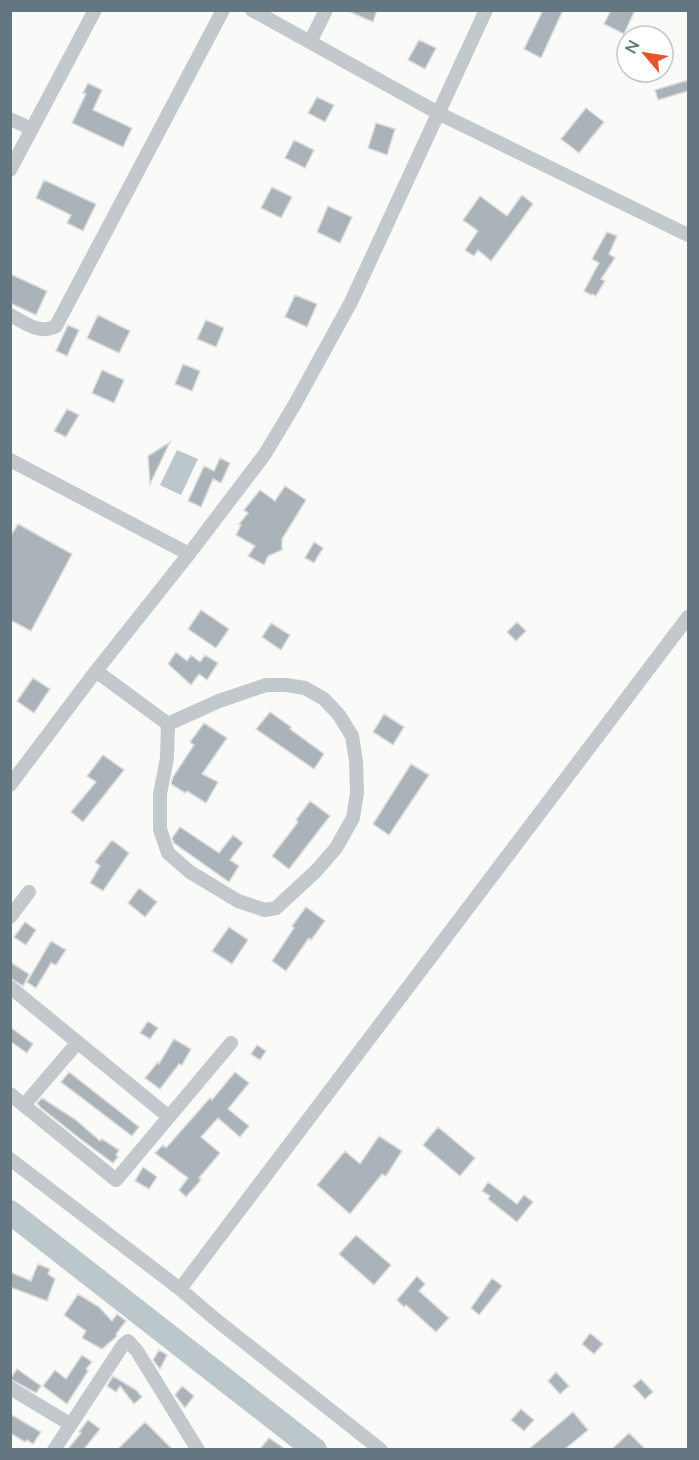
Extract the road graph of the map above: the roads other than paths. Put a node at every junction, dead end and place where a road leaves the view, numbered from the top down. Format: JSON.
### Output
{"nodes":[{"id":1,"x":95,"y":10,"type":"edge"},
{"id":2,"x":223,"y":10,"type":"edge"},
{"id":3,"x":252,"y":10,"type":"edge"},
{"id":4,"x":326,"y":10,"type":"edge"},
{"id":5,"x":486,"y":10,"type":"edge"},
{"id":6,"x":310,"y":42,"type":"junction"},
{"id":7,"x":440,"y":114,"type":"junction"},
{"id":8,"x":10,"y":119,"type":"edge"},
{"id":9,"x":32,"y":129,"type":"junction"},
{"id":10,"x":10,"y":170,"type":"edge"},
{"id":11,"x":688,"y":235,"type":"edge"},
{"id":12,"x":10,"y":315,"type":"edge"},
{"id":13,"x":10,"y":460,"type":"edge"},
{"id":14,"x":189,"y":554,"type":"junction"},
{"id":15,"x":688,"y":616,"type":"edge"},
{"id":16,"x":96,"y":671,"type":"junction"},
{"id":17,"x":168,"y":724,"type":"junction"},
{"id":18,"x":10,"y":785,"type":"edge"},
{"id":19,"x":28,"y":892,"type":"dead end"},
{"id":20,"x":10,"y":917,"type":"edge"},
{"id":21,"x":10,"y":987,"type":"edge"},
{"id":22,"x":78,"y":1042,"type":"junction"},
{"id":23,"x":231,"y":1043,"type":"dead end"},
{"id":24,"x":10,"y":1094,"type":"edge"},
{"id":25,"x":24,"y":1105,"type":"junction"},
{"id":26,"x":169,"y":1117,"type":"junction"},
{"id":27,"x":10,"y":1159,"type":"edge"},
{"id":28,"x":180,"y":1289,"type":"junction"},
{"id":29,"x":10,"y":1388,"type":"edge"},
{"id":30,"x":70,"y":1424,"type":"junction"},
{"id":31,"x":54,"y":1449,"type":"edge"},
{"id":32,"x":198,"y":1449,"type":"edge"},
{"id":33,"x":381,"y":1449,"type":"edge"}],
"edges":[{"from":1,"to":9,"type":"street"},
{"from":2,"to":12,"type":"street"},
{"from":3,"to":6,"type":"street"},
{"from":4,"to":6,"type":"street"},
{"from":5,"to":7,"type":"street"},
{"from":6,"to":7,"type":"street"},
{"from":7,"to":11,"type":"street"},
{"from":7,"to":14,"type":"street"},
{"from":8,"to":9,"type":"street"},
{"from":9,"to":10,"type":"street"},
{"from":13,"to":14,"type":"street"},
{"from":14,"to":16,"type":"street"},
{"from":15,"to":28,"type":"street"},
{"from":16,"to":17,"type":"street"},
{"from":16,"to":18,"type":"street"},
{"from":17,"to":17,"type":"street"},
{"from":19,"to":20,"type":"street"},
{"from":21,"to":22,"type":"street"},
{"from":22,"to":25,"type":"street"},
{"from":22,"to":26,"type":"street"},
{"from":23,"to":26,"type":"street"},
{"from":24,"to":25,"type":"street"},
{"from":25,"to":26,"type":"street"},
{"from":27,"to":28,"type":"street"},
{"from":28,"to":33,"type":"street"},
{"from":29,"to":30,"type":"street"},
{"from":30,"to":31,"type":"street"},
{"from":30,"to":32,"type":"street"}]}
